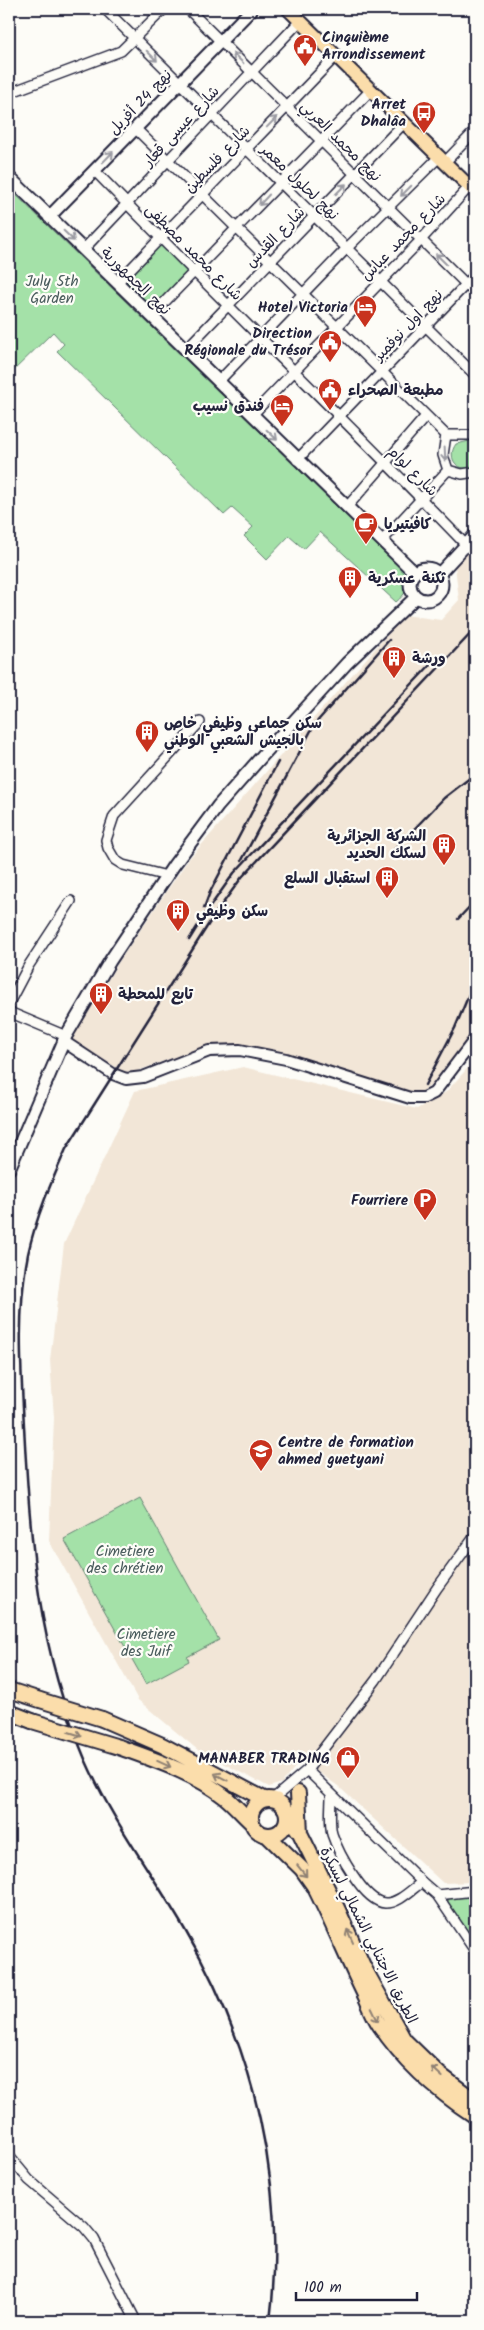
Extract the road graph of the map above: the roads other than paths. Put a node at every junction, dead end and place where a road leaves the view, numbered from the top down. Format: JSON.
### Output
{"nodes":[{"id":1,"x":105,"y":9,"type":"edge"},
{"id":2,"x":164,"y":9,"type":"edge"},
{"id":3,"x":188,"y":9,"type":"edge"},
{"id":4,"x":252,"y":9,"type":"edge"},
{"id":5,"x":288,"y":9,"type":"edge"},
{"id":6,"x":300,"y":21,"type":"junction"},
{"id":7,"x":134,"y":38,"type":"junction"},
{"id":8,"x":220,"y":41,"type":"junction"},
{"id":9,"x":336,"y":55,"type":"junction"},
{"id":10,"x":252,"y":72,"type":"junction"},
{"id":11,"x":179,"y":83,"type":"junction"},
{"id":12,"x":371,"y":90,"type":"junction"},
{"id":13,"x":9,"y":93,"type":"edge"},
{"id":14,"x":286,"y":107,"type":"junction"},
{"id":15,"x":211,"y":115,"type":"junction"},
{"id":16,"x":405,"y":122,"type":"junction"},
{"id":17,"x":135,"y":128,"type":"junction"},
{"id":18,"x":475,"y":131,"type":"edge"},
{"id":19,"x":321,"y":140,"type":"junction"},
{"id":20,"x":246,"y":149,"type":"junction"},
{"id":21,"x":443,"y":159,"type":"junction"},
{"id":22,"x":167,"y":161,"type":"junction"},
{"id":23,"x":94,"y":170,"type":"junction"},
{"id":24,"x":354,"y":175,"type":"junction"},
{"id":25,"x":9,"y":177,"type":"edge"},
{"id":26,"x":280,"y":182,"type":"junction"},
{"id":27,"x":473,"y":189,"type":"edge"},
{"id":28,"x":202,"y":195,"type":"junction"},
{"id":29,"x":127,"y":204,"type":"junction"},
{"id":30,"x":389,"y":207,"type":"junction"},
{"id":31,"x":315,"y":215,"type":"junction"},
{"id":32,"x":49,"y":217,"type":"junction"},
{"id":33,"x":238,"y":228,"type":"junction"},
{"id":34,"x":160,"y":238,"type":"junction"},
{"id":35,"x":421,"y":240,"type":"junction"},
{"id":36,"x":348,"y":248,"type":"junction"},
{"id":37,"x":83,"y":250,"type":"junction"},
{"id":38,"x":271,"y":262,"type":"junction"},
{"id":39,"x":194,"y":272,"type":"junction"},
{"id":40,"x":475,"y":275,"type":"edge"},
{"id":41,"x":381,"y":281,"type":"junction"},
{"id":42,"x":117,"y":283,"type":"junction"},
{"id":43,"x":466,"y":284,"type":"junction"},
{"id":44,"x":304,"y":294,"type":"junction"},
{"id":45,"x":475,"y":294,"type":"edge"},
{"id":46,"x":228,"y":305,"type":"junction"},
{"id":47,"x":151,"y":316,"type":"junction"},
{"id":48,"x":336,"y":326,"type":"junction"},
{"id":49,"x":426,"y":326,"type":"junction"},
{"id":50,"x":261,"y":338,"type":"junction"},
{"id":51,"x":186,"y":350,"type":"junction"},
{"id":52,"x":293,"y":370,"type":"junction"},
{"id":53,"x":382,"y":372,"type":"junction"},
{"id":54,"x":475,"y":375,"type":"edge"},
{"id":55,"x":218,"y":382,"type":"junction"},
{"id":56,"x":252,"y":415,"type":"junction"},
{"id":57,"x":340,"y":416,"type":"junction"},
{"id":58,"x":426,"y":416,"type":"junction"},
{"id":59,"x":446,"y":435,"type":"junction"},
{"id":60,"x":475,"y":435,"type":"edge"},
{"id":61,"x":298,"y":460,"type":"junction"},
{"id":62,"x":386,"y":463,"type":"junction"},
{"id":63,"x":448,"y":470,"type":"junction"},
{"id":64,"x":475,"y":472,"type":"edge"},
{"id":65,"x":421,"y":499,"type":"junction"},
{"id":66,"x":347,"y":507,"type":"junction"},
{"id":67,"x":475,"y":535,"type":"edge"},
{"id":68,"x":382,"y":541,"type":"junction"},
{"id":69,"x":466,"y":545,"type":"junction"},
{"id":70,"x":415,"y":572,"type":"junction"},
{"id":71,"x":439,"y":574,"type":"junction"},
{"id":72,"x":416,"y":597,"type":"junction"},
{"id":73,"x":200,"y":722,"type":"dead end"},
{"id":74,"x":167,"y":876,"type":"junction"},
{"id":75,"x":71,"y":901,"type":"dead end"},
{"id":76,"x":9,"y":1003,"type":"edge"},
{"id":77,"x":9,"y":1012,"type":"edge"},
{"id":78,"x":64,"y":1039,"type":"junction"},
{"id":79,"x":475,"y":1040,"type":"edge"},
{"id":80,"x":9,"y":1169,"type":"edge"},
{"id":81,"x":475,"y":1536,"type":"edge"},
{"id":82,"x":9,"y":1690,"type":"edge"},
{"id":83,"x":9,"y":1712,"type":"edge"},
{"id":84,"x":304,"y":1774,"type":"junction"},
{"id":85,"x":298,"y":1793,"type":"junction"},
{"id":86,"x":331,"y":1795,"type":"junction"},
{"id":87,"x":268,"y":1799,"type":"junction"},
{"id":88,"x":287,"y":1814,"type":"junction"},
{"id":89,"x":250,"y":1822,"type":"junction"},
{"id":90,"x":300,"y":1833,"type":"junction"},
{"id":91,"x":268,"y":1836,"type":"junction"},
{"id":92,"x":422,"y":1882,"type":"junction"},
{"id":93,"x":475,"y":1891,"type":"edge"},
{"id":94,"x":437,"y":1895,"type":"junction"},
{"id":95,"x":475,"y":1952,"type":"edge"},
{"id":96,"x":475,"y":2101,"type":"edge"},
{"id":97,"x":475,"y":2116,"type":"edge"},
{"id":98,"x":9,"y":2156,"type":"edge"},
{"id":99,"x":136,"y":2321,"type":"edge"}],
"edges":[{"from":1,"to":7,"type":"street","name":"نهج لحلول معمر"},
{"from":2,"to":7,"type":"street"},
{"from":3,"to":8,"type":"street","name":"نهج محمد العربي"},
{"from":4,"to":8,"type":"main road","name":"نهج 24 أفريل"},
{"from":5,"to":6,"type":"main road"},
{"from":6,"to":9,"type":"main road"},
{"from":6,"to":10,"type":"street","name":"شارع عيسى قعار"},
{"from":7,"to":11,"type":"street","name":"نهج لحلول معمر","one_way":true},
{"from":7,"to":13,"type":"street"},
{"from":10,"to":8,"type":"street","name":"نهج محمد العربي","one_way":true},
{"from":8,"to":11,"type":"main road","name":"نهج 24 أفريل"},
{"from":9,"to":12,"type":"main road"},
{"from":9,"to":14,"type":"street","name":"شارع فلسطين"},
{"from":10,"to":14,"type":"street","name":"نهج محمد العربي"},
{"from":10,"to":15,"type":"street","name":"شارع عيسى قعار"},
{"from":11,"to":15,"type":"street","name":"نهج لحلول معمر"},
{"from":11,"to":17,"type":"main road","name":"نهج 24 أفريل"},
{"from":12,"to":16,"type":"main road"},
{"from":12,"to":19,"type":"street"},
{"from":14,"to":19,"type":"street","name":"نهج محمد العربي"},
{"from":20,"to":14,"type":"street","name":"شارع فلسطين","one_way":true},
{"from":15,"to":20,"type":"street","name":"نهج لحلول معمر"},
{"from":15,"to":22,"type":"street","name":"شارع عيسى قعار"},
{"from":16,"to":21,"type":"main road"},
{"from":16,"to":24,"type":"street","name":"شارع القدس"},
{"from":17,"to":22,"type":"street"},
{"from":23,"to":17,"type":"main road","name":"نهج 24 أفريل","one_way":true},
{"from":18,"to":21,"type":"street"},
{"from":19,"to":24,"type":"street","name":"نهج محمد العربي"},
{"from":19,"to":26,"type":"street"},
{"from":20,"to":26,"type":"street","name":"نهج لحلول معمر"},
{"from":20,"to":28,"type":"street","name":"شارع فلسطين"},
{"from":21,"to":27,"type":"main road"},
{"from":21,"to":30,"type":"street","one_way":true},
{"from":22,"to":28,"type":"street"},
{"from":22,"to":29,"type":"street","name":"شارع عيسى قعار"},
{"from":23,"to":29,"type":"street","name":"شارع محمد مصطفى"},
{"from":23,"to":32,"type":"main road","name":"نهج 24 أفريل"},
{"from":24,"to":30,"type":"street","name":"نهج محمد العربي"},
{"from":31,"to":24,"type":"street","name":"شارع القدس","one_way":true},
{"from":25,"to":32,"type":"main road","name":"نهج الجمهورية"},
{"from":26,"to":31,"type":"street","name":"نهج لحلول معمر"},
{"from":26,"to":33,"type":"street","one_way":true},
{"from":27,"to":35,"type":"street","name":"شارع محمد عباس"},
{"from":28,"to":33,"type":"street"},
{"from":28,"to":34,"type":"street","name":"شارع فلسطين"},
{"from":29,"to":34,"type":"street","name":"شارع محمد مصطفى"},
{"from":29,"to":37,"type":"street","name":"شارع عيسى قعار"},
{"from":30,"to":35,"type":"street","name":"نهج محمد العربي"},
{"from":30,"to":36,"type":"street"},
{"from":31,"to":36,"type":"street","name":"نهج لحلول معمر"},
{"from":31,"to":38,"type":"street","name":"شارع القدس"},
{"from":32,"to":37,"type":"main road","name":"نهج الجمهورية","one_way":true},
{"from":33,"to":38,"type":"street"},
{"from":33,"to":39,"type":"street"},
{"from":34,"to":39,"type":"street","name":"شارع محمد مصطفى"},
{"from":34,"to":42,"type":"street","name":"شارع فلسطين"},
{"from":35,"to":41,"type":"street","name":"شارع محمد عباس"},
{"from":43,"to":35,"type":"street","name":"نهج محمد العربي","one_way":true},
{"from":36,"to":41,"type":"street","name":"نهج لحلول معمر"},
{"from":36,"to":44,"type":"street"},
{"from":37,"to":42,"type":"main road","name":"نهج الجمهورية"},
{"from":38,"to":44,"type":"street"},
{"from":38,"to":46,"type":"street","name":"شارع القدس"},
{"from":39,"to":46,"type":"street","name":"شارع محمد مصطفى"},
{"from":39,"to":47,"type":"street"},
{"from":40,"to":43,"type":"street","name":"نهج اول نوفمبر"},
{"from":41,"to":48,"type":"street","name":"شارع محمد عباس"},
{"from":41,"to":49,"type":"street","name":"نهج لحلول معمر"},
{"from":42,"to":47,"type":"main road","name":"نهج الجمهورية"},
{"from":43,"to":45,"type":"street","name":"نهج محمد العربي"},
{"from":43,"to":49,"type":"street","name":"نهج اول نوفمبر"},
{"from":44,"to":48,"type":"street"},
{"from":44,"to":50,"type":"street"},
{"from":46,"to":50,"type":"street","name":"شارع محمد مصطفى"},
{"from":46,"to":51,"type":"street","name":"شارع القدس"},
{"from":47,"to":51,"type":"main road","name":"نهج الجمهورية"},
{"from":48,"to":52,"type":"street","name":"شارع محمد عباس"},
{"from":48,"to":53,"type":"street"},
{"from":49,"to":53,"type":"street","name":"نهج اول نوفمبر"},
{"from":49,"to":54,"type":"street","name":"نهج لحلول معمر"},
{"from":50,"to":52,"type":"street","name":"شارع محمد مصطفى"},
{"from":50,"to":55,"type":"street"},
{"from":51,"to":55,"type":"main road","name":"نهج الجمهورية"},
{"from":52,"to":56,"type":"street","name":"شارع محمد عباس"},
{"from":52,"to":57,"type":"street","name":"شارع محمد مصطفى"},
{"from":53,"to":57,"type":"street","name":"نهج اول نوفمبر"},
{"from":53,"to":58,"type":"street"},
{"from":55,"to":56,"type":"main road","name":"نهج الجمهورية"},
{"from":56,"to":61,"type":"main road","name":"نهج الجمهورية","one_way":true},
{"from":57,"to":61,"type":"street","name":"نهج اول نوفمبر"},
{"from":57,"to":62,"type":"street","name":"شارع لوام"},
{"from":58,"to":59,"type":"street"},
{"from":58,"to":62,"type":"street"},
{"from":59,"to":60,"type":"street"},
{"from":59,"to":63,"type":"street","one_way":true},
{"from":61,"to":66,"type":"main road","name":"نهج الجمهورية"},
{"from":62,"to":65,"type":"street","name":"شارع لوام"},
{"from":62,"to":66,"type":"street"},
{"from":63,"to":64,"type":"street"},
{"from":63,"to":65,"type":"street"},
{"from":65,"to":68,"type":"street"},
{"from":65,"to":69,"type":"street","name":"شارع لوام"},
{"from":66,"to":68,"type":"main road","name":"نهج الجمهورية"},
{"from":67,"to":69,"type":"main road"},
{"from":68,"to":70,"type":"main road","name":"نهج الجمهورية"},
{"from":69,"to":71,"type":"main road"},
{"from":70,"to":71,"type":"main road"},
{"from":70,"to":72,"type":"main road"},
{"from":71,"to":72,"type":"main road"},
{"from":72,"to":74,"type":"main road"},
{"from":73,"to":74,"type":"street"},
{"from":74,"to":78,"type":"main road"},
{"from":75,"to":76,"type":"street"},
{"from":77,"to":78,"type":"street"},
{"from":78,"to":79,"type":"street"},
{"from":78,"to":80,"type":"main road"},
{"from":81,"to":84,"type":"street"},
{"from":87,"to":82,"type":"highway","one_way":true,"bridge":true},
{"from":83,"to":89,"type":"highway","one_way":true,"bridge":true},
{"from":84,"to":85,"type":"street"},
{"from":84,"to":86,"type":"street"},
{"from":84,"to":87,"type":"street"},
{"from":85,"to":88,"type":"street"},
{"from":85,"to":90,"type":"highway"},
{"from":86,"to":92,"type":"street"},
{"from":86,"to":92,"type":"street"},
{"from":87,"to":88,"type":"highway"},
{"from":87,"to":89,"type":"highway"},
{"from":88,"to":90,"type":"highway","name":"الطريق الاجتنابي الشمالي لبسكرة"},
{"from":88,"to":91,"type":"highway"},
{"from":89,"to":91,"type":"highway"},
{"from":96,"to":90,"type":"highway","name":"الطريق الاجتنابي الشمالي لبسكرة","one_way":true},
{"from":91,"to":97,"type":"highway","name":"الطريق الاجتنابي الشمالي لبسكرة","one_way":true},
{"from":92,"to":94,"type":"street"},
{"from":93,"to":94,"type":"street"},
{"from":94,"to":95,"type":"street"},
{"from":98,"to":99,"type":"street"}]}
